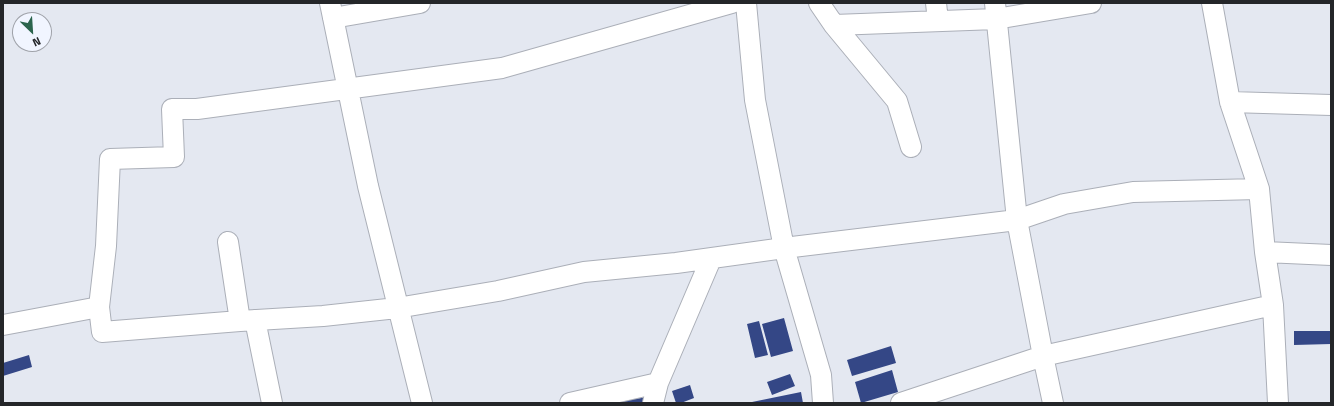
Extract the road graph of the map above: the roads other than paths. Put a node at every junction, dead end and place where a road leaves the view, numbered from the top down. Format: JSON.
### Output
{"nodes":[{"id":1,"x":420,"y":3,"type":"edge"},
{"id":2,"x":732,"y":3,"type":"edge"},
{"id":3,"x":746,"y":3,"type":"edge"},
{"id":4,"x":819,"y":3,"type":"edge"},
{"id":5,"x":1091,"y":3,"type":"edge"},
{"id":6,"x":1212,"y":3,"type":"edge"},
{"id":7,"x":331,"y":11,"type":"edge"},
{"id":8,"x":996,"y":11,"type":"edge"},
{"id":9,"x":937,"y":12,"type":"edge"},
{"id":10,"x":834,"y":25,"type":"junction"},
{"id":11,"x":348,"y":87,"type":"junction"},
{"id":12,"x":1230,"y":102,"type":"junction"},
{"id":13,"x":1331,"y":105,"type":"edge"},
{"id":14,"x":911,"y":147,"type":"dead end"},
{"id":15,"x":1260,"y":189,"type":"junction"},
{"id":16,"x":1017,"y":220,"type":"junction"},
{"id":17,"x":228,"y":242,"type":"dead end"},
{"id":18,"x":784,"y":248,"type":"junction"},
{"id":19,"x":1265,"y":252,"type":"junction"},
{"id":20,"x":1331,"y":256,"type":"edge"},
{"id":21,"x":710,"y":258,"type":"junction"},
{"id":22,"x":1273,"y":305,"type":"junction"},
{"id":23,"x":99,"y":307,"type":"junction"},
{"id":24,"x":397,"y":308,"type":"junction"},
{"id":25,"x":247,"y":320,"type":"junction"},
{"id":26,"x":3,"y":325,"type":"edge"},
{"id":27,"x":1043,"y":356,"type":"junction"},
{"id":28,"x":658,"y":383,"type":"junction"},
{"id":29,"x":272,"y":403,"type":"edge"},
{"id":30,"x":422,"y":403,"type":"edge"},
{"id":31,"x":570,"y":403,"type":"edge"},
{"id":32,"x":653,"y":403,"type":"edge"},
{"id":33,"x":823,"y":403,"type":"edge"},
{"id":34,"x":901,"y":403,"type":"edge"},
{"id":35,"x":1053,"y":403,"type":"edge"},
{"id":36,"x":1278,"y":403,"type":"edge"}],
"edges":[{"from":1,"to":7,"type":"street"},
{"from":2,"to":11,"type":"street"},
{"from":3,"to":18,"type":"street"},
{"from":4,"to":10,"type":"street"},
{"from":5,"to":8,"type":"street"},
{"from":6,"to":12,"type":"street"},
{"from":7,"to":11,"type":"street"},
{"from":8,"to":9,"type":"street"},
{"from":8,"to":16,"type":"street"},
{"from":9,"to":10,"type":"street"},
{"from":10,"to":14,"type":"street"},
{"from":11,"to":23,"type":"street"},
{"from":11,"to":24,"type":"street"},
{"from":12,"to":13,"type":"street"},
{"from":12,"to":15,"type":"street"},
{"from":15,"to":16,"type":"street"},
{"from":15,"to":19,"type":"street"},
{"from":16,"to":18,"type":"street"},
{"from":16,"to":27,"type":"street"},
{"from":17,"to":25,"type":"street"},
{"from":18,"to":21,"type":"street"},
{"from":18,"to":33,"type":"street"},
{"from":19,"to":20,"type":"street"},
{"from":19,"to":22,"type":"street"},
{"from":21,"to":24,"type":"street"},
{"from":21,"to":28,"type":"street"},
{"from":22,"to":27,"type":"street"},
{"from":22,"to":36,"type":"street"},
{"from":23,"to":25,"type":"street"},
{"from":23,"to":26,"type":"street"},
{"from":24,"to":25,"type":"street"},
{"from":24,"to":30,"type":"street"},
{"from":25,"to":29,"type":"street"},
{"from":27,"to":34,"type":"street"},
{"from":27,"to":35,"type":"street"},
{"from":28,"to":31,"type":"street"},
{"from":28,"to":32,"type":"street"}]}
